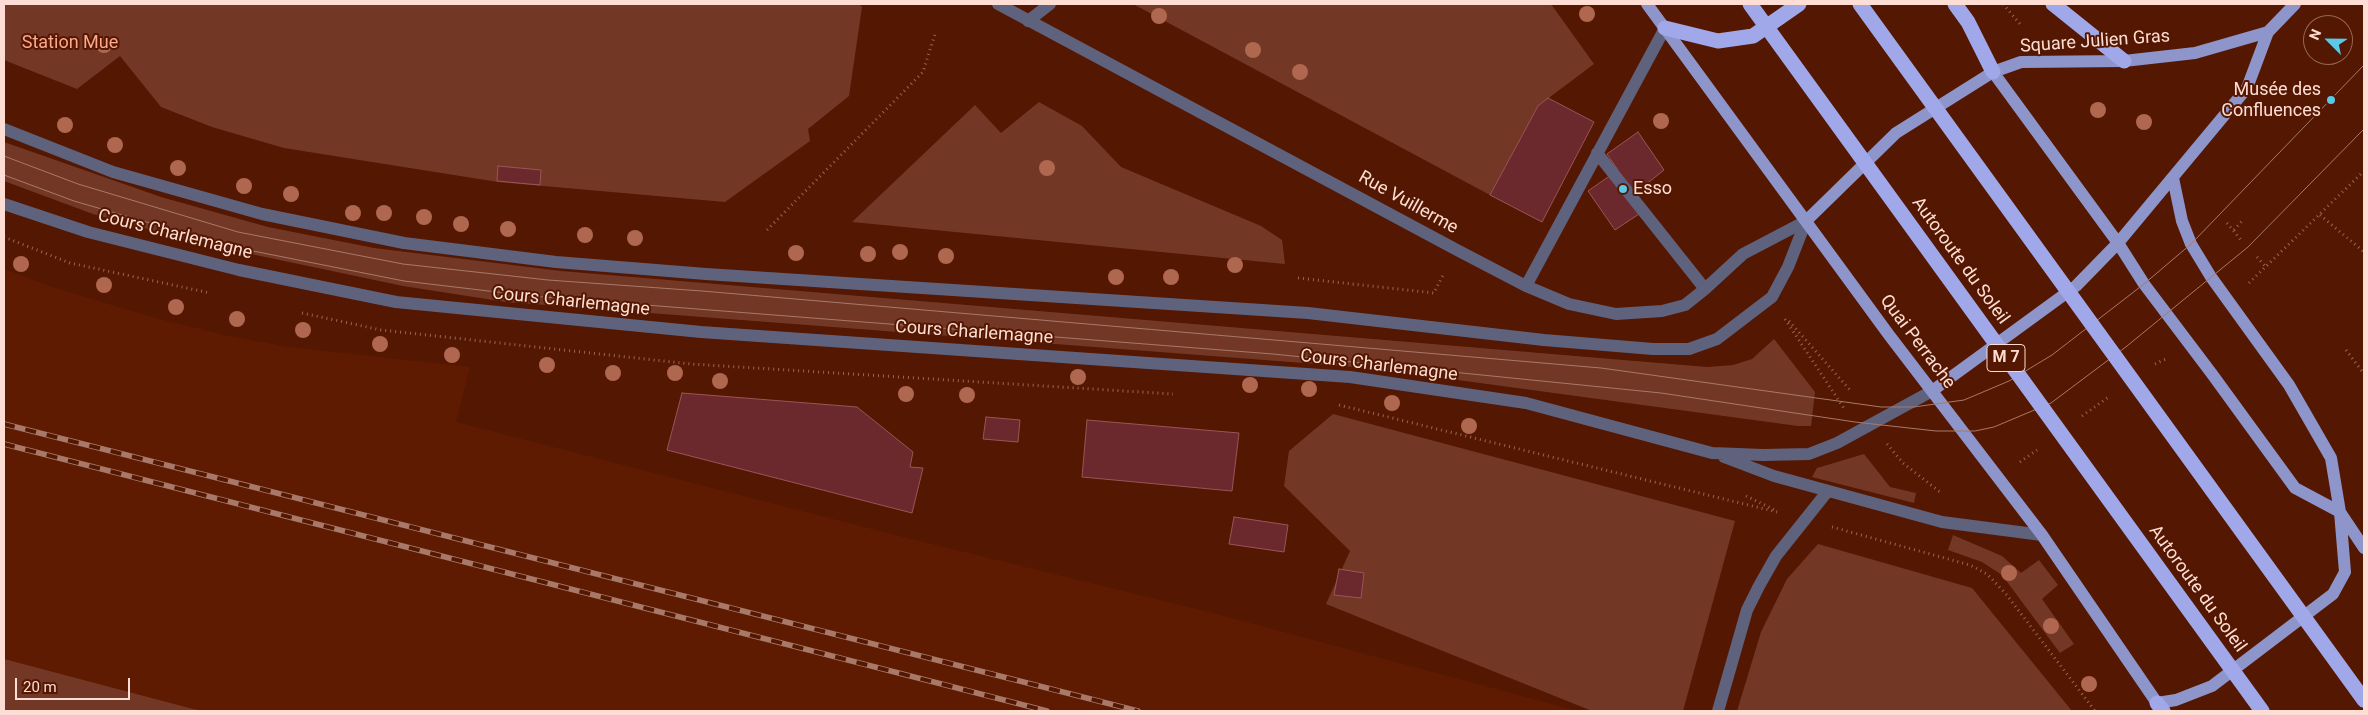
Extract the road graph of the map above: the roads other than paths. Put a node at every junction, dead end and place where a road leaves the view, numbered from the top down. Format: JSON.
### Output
{"nodes":[{"id":1,"x":998,"y":4,"type":"edge"},
{"id":2,"x":1050,"y":4,"type":"edge"},
{"id":3,"x":1647,"y":4,"type":"edge"},
{"id":4,"x":1750,"y":4,"type":"edge"},
{"id":5,"x":1799,"y":4,"type":"edge"},
{"id":6,"x":1860,"y":4,"type":"edge"},
{"id":7,"x":1955,"y":4,"type":"edge"},
{"id":8,"x":2053,"y":4,"type":"edge"},
{"id":9,"x":2295,"y":4,"type":"edge"},
{"id":10,"x":1028,"y":20,"type":"junction"},
{"id":11,"x":1665,"y":28,"type":"junction"},
{"id":12,"x":2268,"y":32,"type":"junction"},
{"id":13,"x":2124,"y":62,"type":"junction"},
{"id":14,"x":1993,"y":72,"type":"junction"},
{"id":15,"x":4,"y":129,"type":"edge"},
{"id":16,"x":1597,"y":153,"type":"junction"},
{"id":17,"x":2173,"y":178,"type":"junction"},
{"id":18,"x":4,"y":204,"type":"edge"},
{"id":19,"x":1806,"y":221,"type":"junction"},
{"id":20,"x":2118,"y":243,"type":"junction"},
{"id":21,"x":1526,"y":286,"type":"junction"},
{"id":22,"x":1705,"y":289,"type":"junction"},
{"id":23,"x":1932,"y":390,"type":"junction"},
{"id":24,"x":1712,"y":453,"type":"junction"},
{"id":25,"x":1827,"y":492,"type":"junction"},
{"id":26,"x":2340,"y":512,"type":"junction"},
{"id":27,"x":2042,"y":535,"type":"junction"},
{"id":28,"x":2364,"y":548,"type":"edge"},
{"id":29,"x":2364,"y":700,"type":"edge"},
{"id":30,"x":2160,"y":707,"type":"edge"},
{"id":31,"x":1718,"y":711,"type":"edge"},
{"id":32,"x":2262,"y":711,"type":"edge"}],
"edges":[{"from":1,"to":10,"type":"street","name":"Rue Vuillerme"},
{"from":2,"to":10,"type":"street"},
{"from":3,"to":11,"type":"main road","name":"Quai Perrache"},
{"from":4,"to":32,"type":"highway","name":"Autoroute du Soleil","number":"M 7","bridge":true},
{"from":5,"to":11,"type":"highway"},
{"from":6,"to":29,"type":"highway","bridge":true},
{"from":7,"to":14,"type":"highway"},
{"from":8,"to":13,"type":"highway"},
{"from":9,"to":12,"type":"main road"},
{"from":10,"to":21,"type":"street","name":"Rue Vuillerme"},
{"from":11,"to":16,"type":"street"},
{"from":11,"to":19,"type":"main road","name":"Quai Perrache"},
{"from":12,"to":13,"type":"main road","name":"Square Julien Gras"},
{"from":12,"to":17,"type":"main road"},
{"from":13,"to":14,"type":"main road","name":"Square Julien Gras"},
{"from":14,"to":19,"type":"main road","name":"Square Julien Gras"},
{"from":14,"to":20,"type":"main road"},
{"from":15,"to":19,"type":"street"},
{"from":16,"to":21,"type":"street"},
{"from":16,"to":22,"type":"street"},
{"from":17,"to":20,"type":"main road"},
{"from":17,"to":26,"type":"main road"},
{"from":18,"to":24,"type":"street","name":"Cours Charlemagne"},
{"from":19,"to":22,"type":"street","name":"Rue Vuillerme"},
{"from":19,"to":23,"type":"main road","name":"Quai Perrache"},
{"from":20,"to":23,"type":"main road"},
{"from":20,"to":26,"type":"main road"},
{"from":21,"to":22,"type":"street","name":"Rue Vuillerme"},
{"from":23,"to":24,"type":"street","name":"Cours Charlemagne"},
{"from":23,"to":27,"type":"main road","name":"Quai Perrache"},
{"from":24,"to":25,"type":"street"},
{"from":25,"to":27,"type":"street"},
{"from":25,"to":31,"type":"street"},
{"from":26,"to":28,"type":"main road"},
{"from":26,"to":30,"type":"main road"},
{"from":27,"to":30,"type":"main road","name":"Quai Perrache"}]}
